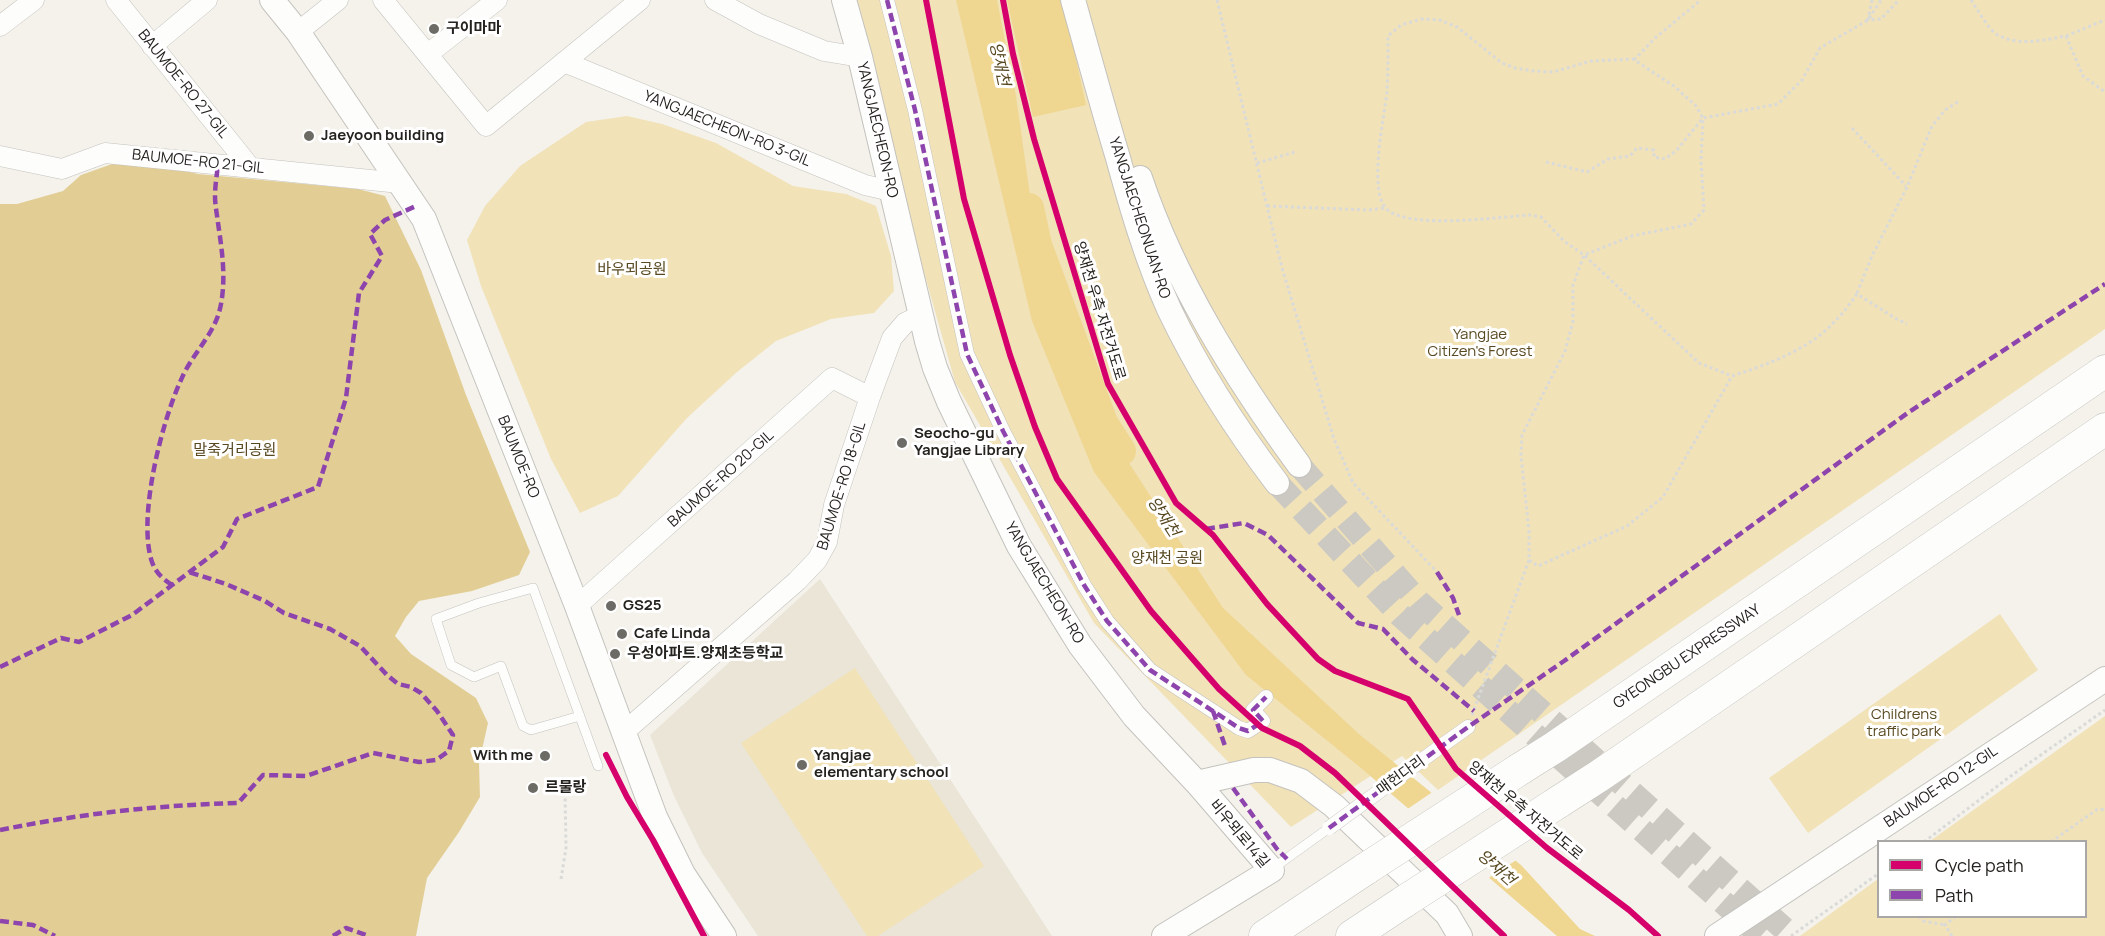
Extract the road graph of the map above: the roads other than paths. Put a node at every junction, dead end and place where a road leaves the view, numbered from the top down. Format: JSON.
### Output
{"nodes":[{"id":1,"x":34,"y":0,"type":"edge"},
{"id":2,"x":116,"y":0,"type":"edge"},
{"id":3,"x":207,"y":0,"type":"edge"},
{"id":4,"x":272,"y":0,"type":"edge"},
{"id":5,"x":338,"y":0,"type":"edge"},
{"id":6,"x":383,"y":0,"type":"edge"},
{"id":7,"x":497,"y":0,"type":"edge"},
{"id":8,"x":640,"y":0,"type":"edge"},
{"id":9,"x":715,"y":0,"type":"edge"},
{"id":10,"x":844,"y":0,"type":"edge"},
{"id":11,"x":887,"y":0,"type":"edge"},
{"id":12,"x":1072,"y":0,"type":"edge"},
{"id":13,"x":1089,"y":0,"type":"edge"},
{"id":14,"x":0,"y":26,"type":"edge"},
{"id":15,"x":298,"y":32,"type":"junction"},
{"id":16,"x":152,"y":46,"type":"junction"},
{"id":17,"x":428,"y":54,"type":"junction"},
{"id":18,"x":860,"y":57,"type":"junction"},
{"id":19,"x":564,"y":62,"type":"junction"},
{"id":20,"x":1113,"y":117,"type":"junction"},
{"id":21,"x":0,"y":156,"type":"edge"},
{"id":22,"x":250,"y":167,"type":"junction"},
{"id":23,"x":400,"y":183,"type":"junction"},
{"id":24,"x":891,"y":191,"type":"junction"},
{"id":25,"x":921,"y":315,"type":"junction"},
{"id":26,"x":2105,"y":371,"type":"edge"},
{"id":27,"x":870,"y":397,"type":"junction"},
{"id":28,"x":2105,"y":429,"type":"edge"},
{"id":29,"x":1299,"y":465,"type":"tunnel mouth"},
{"id":30,"x":1277,"y":483,"type":"tunnel mouth"},
{"id":31,"x":577,"y":606,"type":"junction"},
{"id":32,"x":2105,"y":679,"type":"edge"},
{"id":33,"x":1266,"y":697,"type":"dead end"},
{"id":34,"x":580,"y":716,"type":"junction"},
{"id":35,"x":1468,"y":727,"type":"road end"},
{"id":36,"x":624,"y":732,"type":"junction"},
{"id":37,"x":598,"y":766,"type":"dead end"},
{"id":38,"x":1197,"y":783,"type":"junction"},
{"id":39,"x":1329,"y":828,"type":"joint"},
{"id":40,"x":1272,"y":870,"type":"junction"},
{"id":41,"x":724,"y":936,"type":"edge"},
{"id":42,"x":1164,"y":936,"type":"edge"},
{"id":43,"x":1265,"y":936,"type":"edge"},
{"id":44,"x":1352,"y":936,"type":"edge"},
{"id":45,"x":1460,"y":936,"type":"edge"},
{"id":46,"x":1717,"y":936,"type":"edge"}],
"edges":[{"from":1,"to":14,"type":"street"},
{"from":2,"to":16,"type":"street","name":"BAUMOE-RO 27-GIL"},
{"from":3,"to":16,"type":"street"},
{"from":4,"to":15,"type":"street","name":"BAUMOE-RO"},
{"from":5,"to":15,"type":"street"},
{"from":6,"to":17,"type":"street"},
{"from":7,"to":17,"type":"street"},
{"from":8,"to":19,"type":"street"},
{"from":9,"to":18,"type":"street"},
{"from":10,"to":18,"type":"street","name":"YANGJAECHEON-RO"},
{"from":11,"to":33,"type":"street"},
{"from":12,"to":20,"type":"street","name":"YANGJAECHEONUAN-RO"},
{"from":13,"to":20,"type":"street","name":"YANGJAECHEONUAN-RO"},
{"from":15,"to":23,"type":"street","name":"BAUMOE-RO"},
{"from":16,"to":22,"type":"street","name":"BAUMOE-RO 27-GIL"},
{"from":17,"to":19,"type":"street"},
{"from":18,"to":24,"type":"street","name":"YANGJAECHEON-RO"},
{"from":19,"to":24,"type":"street","name":"YANGJAECHEON-RO 3-GIL"},
{"from":20,"to":29,"type":"street","name":"YANGJAECHEONUAN-RO"},
{"from":20,"to":30,"type":"street","name":"YANGJAECHEONUAN-RO"},
{"from":21,"to":22,"type":"street","name":"BAUMOE-RO 21-GIL"},
{"from":22,"to":23,"type":"street","name":"BAUMOE-RO 21-GIL"},
{"from":23,"to":31,"type":"street","name":"BAUMOE-RO"},
{"from":24,"to":25,"type":"street","name":"YANGJAECHEON-RO"},
{"from":25,"to":27,"type":"street","name":"BAUMOE-RO 18-GIL"},
{"from":25,"to":38,"type":"street","name":"YANGJAECHEON-RO"},
{"from":26,"to":43,"type":"highway","name":"GYEONGBU EXPRESSWAY","bridge":true},
{"from":27,"to":31,"type":"street","name":"BAUMOE-RO 20-GIL"},
{"from":27,"to":36,"type":"street","name":"BAUMOE-RO 18-GIL"},
{"from":28,"to":44,"type":"highway","bridge":true},
{"from":31,"to":36,"type":"street","name":"BAUMOE-RO"},
{"from":32,"to":46,"type":"street","name":"BAUMOE-RO 12-GIL"},
{"from":34,"to":34,"type":"lane"},
{"from":34,"to":37,"type":"lane"},
{"from":35,"to":39,"type":"street","name":"매헌다리","bridge":true},
{"from":36,"to":41,"type":"street","name":"BAUMOE-RO"},
{"from":38,"to":40,"type":"street","name":"비우뫼로14길"},
{"from":38,"to":45,"type":"street"},
{"from":39,"to":40,"type":"lane"},
{"from":40,"to":42,"type":"street","name":"비우뫼로14길"}]}
